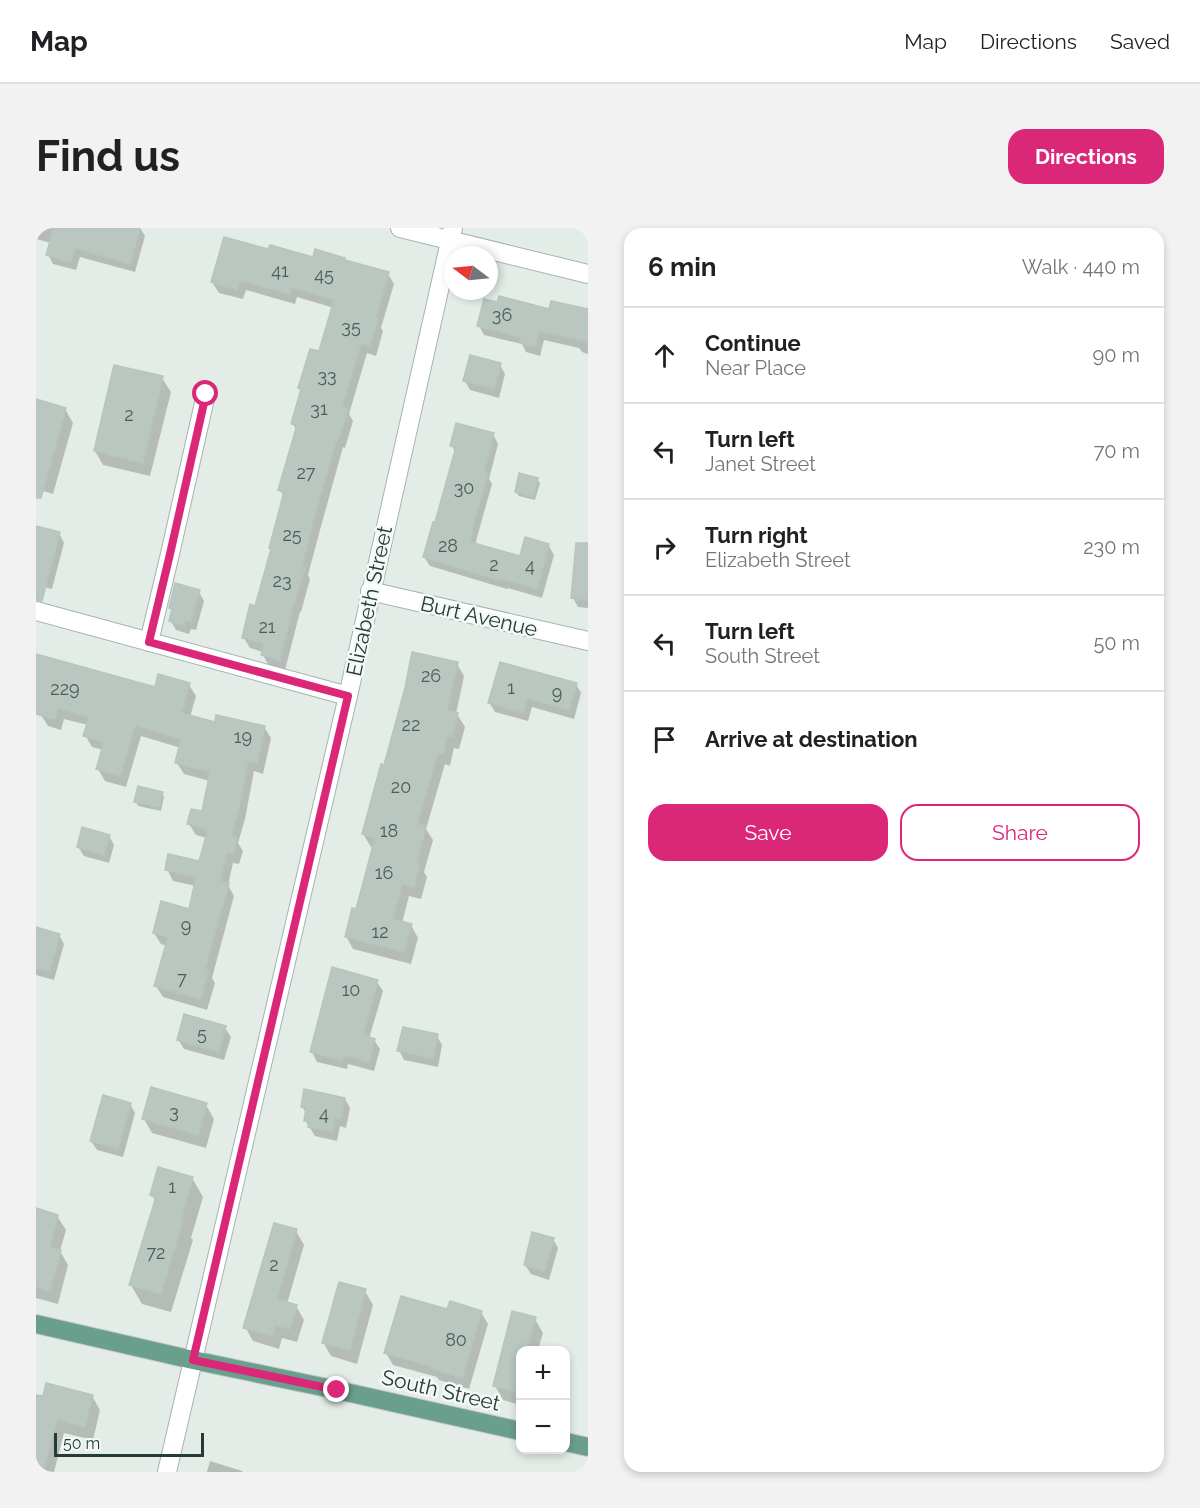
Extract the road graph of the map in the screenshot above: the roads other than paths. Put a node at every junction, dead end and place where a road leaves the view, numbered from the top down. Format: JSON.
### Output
{"nodes":[{"id":1,"x":400,"y":228,"type":"edge"},
{"id":2,"x":452,"y":234,"type":"edge"},
{"id":3,"x":588,"y":274,"type":"edge"},
{"id":4,"x":206,"y":394,"type":"dead end"},
{"id":5,"x":370,"y":591,"type":"junction"},
{"id":6,"x":36,"y":611,"type":"edge"},
{"id":7,"x":588,"y":641,"type":"edge"},
{"id":8,"x":149,"y":642,"type":"junction"},
{"id":9,"x":348,"y":696,"type":"junction"},
{"id":10,"x":36,"y":1324,"type":"edge"},
{"id":11,"x":193,"y":1360,"type":"junction"},
{"id":12,"x":516,"y":1430,"type":"edge"},
{"id":13,"x":570,"y":1443,"type":"edge"},
{"id":14,"x":588,"y":1447,"type":"edge"},
{"id":15,"x":167,"y":1472,"type":"edge"}],
"edges":[{"from":1,"to":2,"type":"street"},
{"from":2,"to":3,"type":"street"},
{"from":2,"to":5,"type":"street","name":"Elizabeth Street"},
{"from":4,"to":8,"type":"street"},
{"from":5,"to":7,"type":"street","name":"Burt Avenue"},
{"from":5,"to":9,"type":"street","name":"Elizabeth Street"},
{"from":6,"to":8,"type":"street"},
{"from":8,"to":9,"type":"street"},
{"from":9,"to":11,"type":"street","name":"Elizabeth Street"},
{"from":10,"to":11,"type":"main road","name":"South Street"},
{"from":11,"to":12,"type":"main road","name":"South Street"},
{"from":11,"to":15,"type":"street","name":"Elizabeth Street"},
{"from":13,"to":14,"type":"main road"}]}
